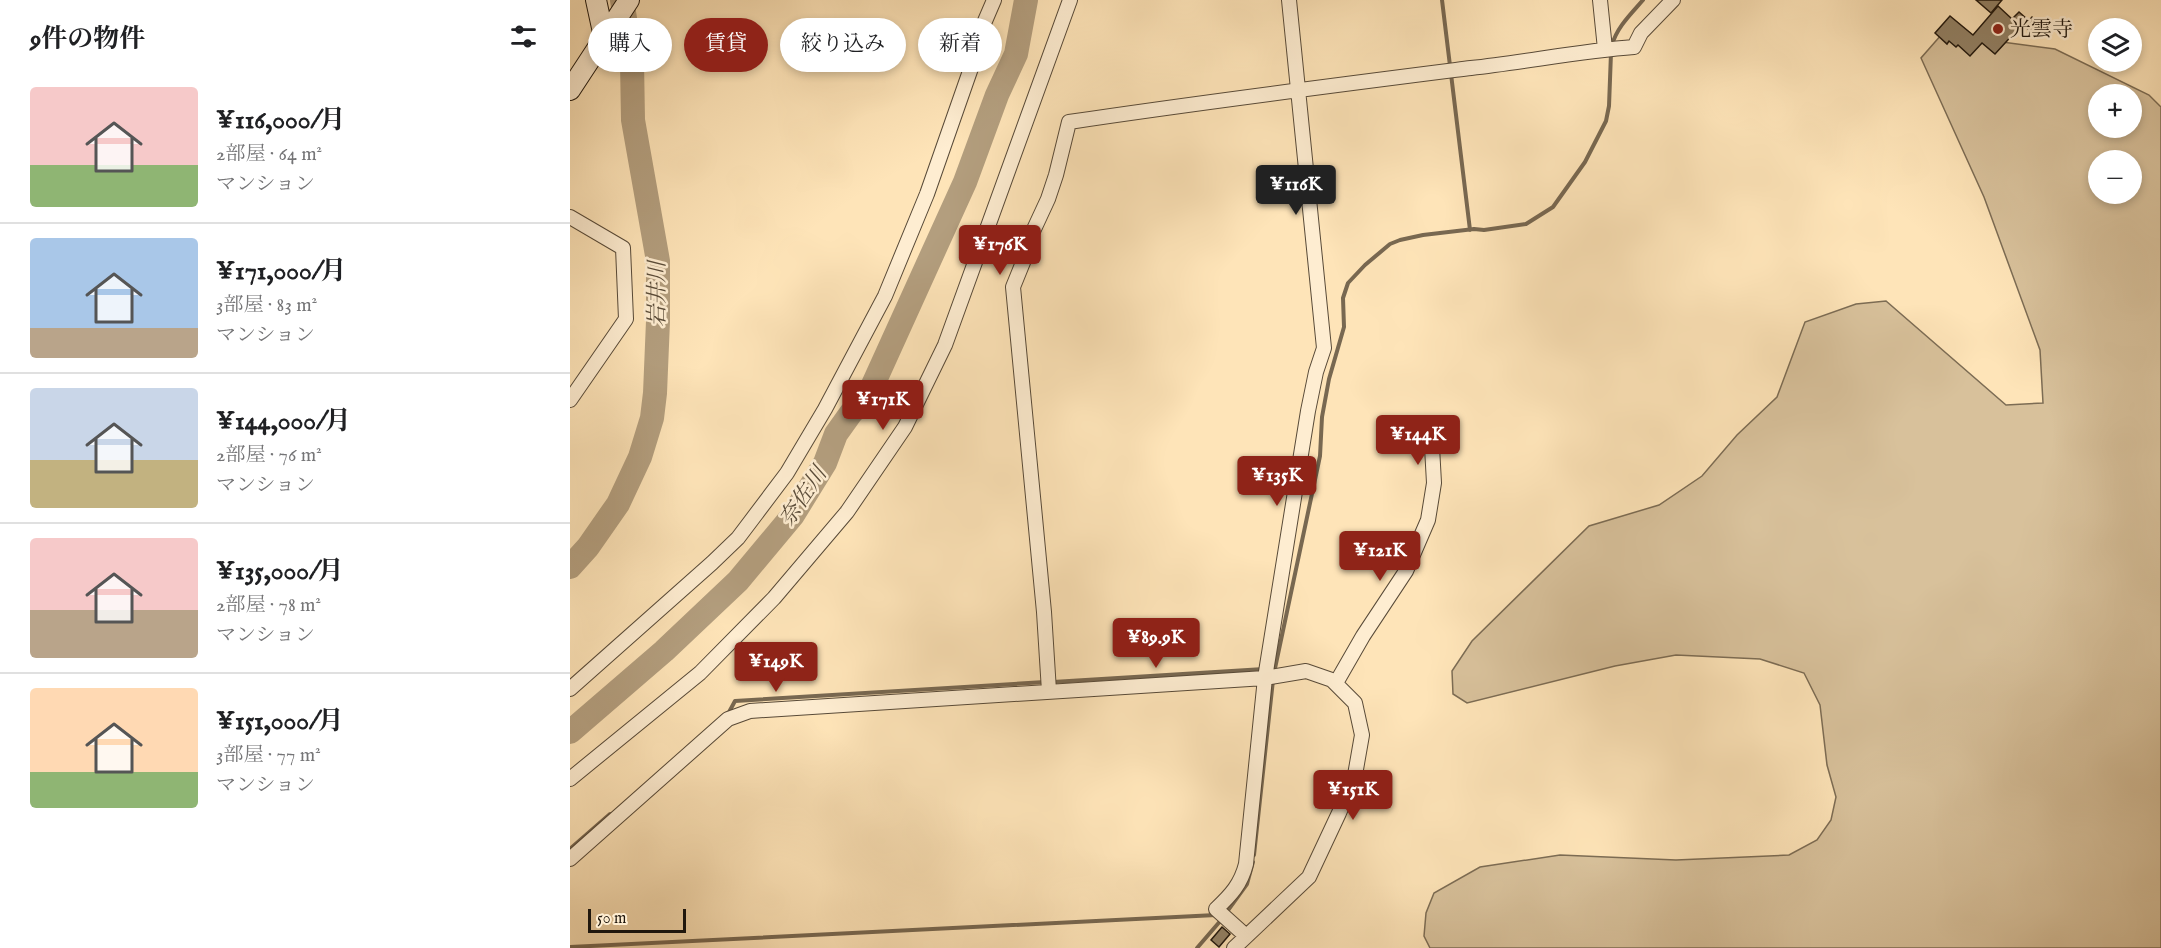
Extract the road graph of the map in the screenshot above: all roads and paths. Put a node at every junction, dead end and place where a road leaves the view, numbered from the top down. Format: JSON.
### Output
{"nodes":[{"id":1,"x":596,"y":0,"type":"edge"},
{"id":2,"x":628,"y":0,"type":"edge"},
{"id":3,"x":994,"y":0,"type":"edge"},
{"id":4,"x":1070,"y":0,"type":"edge"},
{"id":5,"x":1289,"y":0,"type":"edge"},
{"id":6,"x":1600,"y":0,"type":"edge"},
{"id":7,"x":1673,"y":0,"type":"edge"},
{"id":8,"x":603,"y":18,"type":"edge"},
{"id":9,"x":616,"y":18,"type":"edge"},
{"id":10,"x":1605,"y":50,"type":"junction"},
{"id":11,"x":588,"y":62,"type":"edge"},
{"id":12,"x":1299,"y":89,"type":"junction"},
{"id":13,"x":570,"y":90,"type":"edge"},
{"id":14,"x":570,"y":217,"type":"edge"},
{"id":15,"x":570,"y":400,"type":"edge"},
{"id":16,"x":1432,"y":447,"type":"dead end"},
{"id":17,"x":1265,"y":678,"type":"junction"},
{"id":18,"x":1336,"y":683,"type":"junction"},
{"id":19,"x":570,"y":689,"type":"edge"},
{"id":20,"x":1049,"y":691,"type":"junction"},
{"id":21,"x":570,"y":779,"type":"edge"},
{"id":22,"x":570,"y":859,"type":"edge"},
{"id":23,"x":1246,"y":936,"type":"junction"},
{"id":24,"x":1234,"y":948,"type":"edge"}],
"edges":[{"from":1,"to":8,"type":"main road"},
{"from":2,"to":9,"type":"main road"},
{"from":3,"to":19,"type":"street"},
{"from":4,"to":21,"type":"street"},
{"from":5,"to":12,"type":"street"},
{"from":6,"to":10,"type":"street"},
{"from":7,"to":10,"type":"street"},
{"from":10,"to":12,"type":"street"},
{"from":11,"to":13,"type":"main road"},
{"from":12,"to":17,"type":"street"},
{"from":12,"to":20,"type":"street"},
{"from":14,"to":15,"type":"street"},
{"from":16,"to":18,"type":"street"},
{"from":17,"to":18,"type":"street"},
{"from":17,"to":20,"type":"street"},
{"from":17,"to":23,"type":"street"},
{"from":18,"to":23,"type":"street"},
{"from":20,"to":22,"type":"street"},
{"from":23,"to":24,"type":"street"}]}
